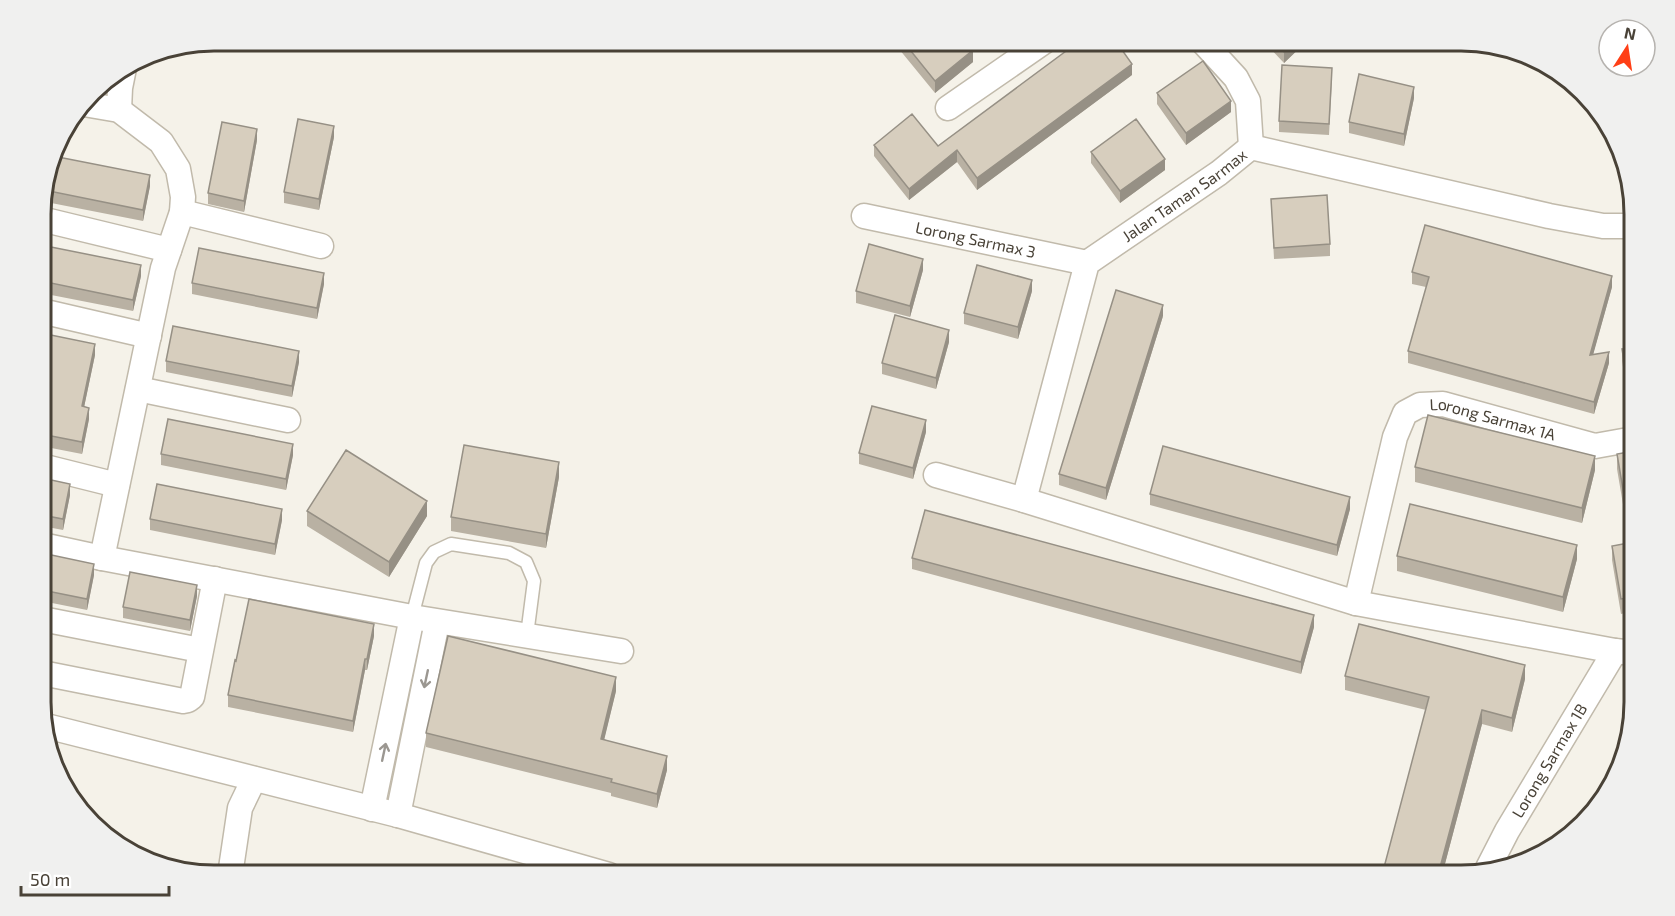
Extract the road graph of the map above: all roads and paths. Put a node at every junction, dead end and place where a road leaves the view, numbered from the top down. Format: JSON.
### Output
{"nodes":[{"id":1,"x":1029,"y":51,"type":"edge"},
{"id":2,"x":1212,"y":51,"type":"edge"},
{"id":3,"x":122,"y":79,"type":"edge"},
{"id":4,"x":92,"y":105,"type":"edge"},
{"id":5,"x":948,"y":108,"type":"dead end"},
{"id":6,"x":118,"y":110,"type":"junction"},
{"id":7,"x":1251,"y":147,"type":"junction"},
{"id":8,"x":182,"y":212,"type":"junction"},
{"id":9,"x":864,"y":216,"type":"dead end"},
{"id":10,"x":51,"y":221,"type":"edge"},
{"id":11,"x":1624,"y":226,"type":"edge"},
{"id":12,"x":321,"y":246,"type":"dead end"},
{"id":13,"x":169,"y":250,"type":"junction"},
{"id":14,"x":1087,"y":263,"type":"junction"},
{"id":15,"x":51,"y":313,"type":"edge"},
{"id":16,"x":149,"y":336,"type":"junction"},
{"id":17,"x":138,"y":389,"type":"junction"},
{"id":18,"x":288,"y":420,"type":"dead end"},
{"id":19,"x":1624,"y":441,"type":"edge"},
{"id":20,"x":51,"y":468,"type":"edge"},
{"id":21,"x":936,"y":475,"type":"dead end"},
{"id":22,"x":117,"y":485,"type":"junction"},
{"id":23,"x":1024,"y":500,"type":"junction"},
{"id":24,"x":51,"y":547,"type":"edge"},
{"id":25,"x":102,"y":558,"type":"junction"},
{"id":26,"x":214,"y":579,"type":"junction"},
{"id":27,"x":1356,"y":603,"type":"junction"},
{"id":28,"x":412,"y":618,"type":"junction"},
{"id":29,"x":51,"y":621,"type":"edge"},
{"id":30,"x":437,"y":622,"type":"junction"},
{"id":31,"x":527,"y":635,"type":"junction"},
{"id":32,"x":200,"y":650,"type":"junction"},
{"id":33,"x":621,"y":651,"type":"dead end"},
{"id":34,"x":1624,"y":652,"type":"edge"},
{"id":35,"x":1624,"y":654,"type":"edge"},
{"id":36,"x":51,"y":675,"type":"edge"},
{"id":37,"x":53,"y":728,"type":"edge"},
{"id":38,"x":254,"y":779,"type":"junction"},
{"id":39,"x":372,"y":809,"type":"junction"},
{"id":40,"x":398,"y":815,"type":"junction"},
{"id":41,"x":1492,"y":862,"type":"edge"},
{"id":42,"x":232,"y":865,"type":"edge"},
{"id":43,"x":574,"y":865,"type":"edge"}],
"edges":[{"from":1,"to":5,"type":"street"},
{"from":2,"to":7,"type":"street"},
{"from":3,"to":6,"type":"street"},
{"from":4,"to":6,"type":"street"},
{"from":6,"to":8,"type":"street"},
{"from":7,"to":11,"type":"street","name":"Jalan Taman Sarmax"},
{"from":7,"to":14,"type":"street","name":"Jalan Taman Sarmax"},
{"from":8,"to":12,"type":"street"},
{"from":8,"to":13,"type":"street"},
{"from":9,"to":14,"type":"street","name":"Lorong Sarmax 3"},
{"from":10,"to":13,"type":"street"},
{"from":13,"to":16,"type":"street"},
{"from":14,"to":23,"type":"street"},
{"from":15,"to":16,"type":"street"},
{"from":16,"to":17,"type":"street"},
{"from":17,"to":18,"type":"street"},
{"from":17,"to":22,"type":"street"},
{"from":19,"to":27,"type":"street","name":"Lorong Sarmax 1A"},
{"from":20,"to":22,"type":"street"},
{"from":21,"to":23,"type":"street"},
{"from":22,"to":25,"type":"street"},
{"from":23,"to":27,"type":"street"},
{"from":24,"to":25,"type":"street"},
{"from":25,"to":26,"type":"street"},
{"from":26,"to":28,"type":"street"},
{"from":26,"to":32,"type":"street"},
{"from":27,"to":34,"type":"street"},
{"from":28,"to":30,"type":"street"},
{"from":28,"to":31,"type":"lane"},
{"from":39,"to":28,"type":"street","one_way":true},
{"from":29,"to":32,"type":"street"},
{"from":30,"to":31,"type":"street"},
{"from":30,"to":40,"type":"street","one_way":true},
{"from":31,"to":33,"type":"street"},
{"from":32,"to":36,"type":"street"},
{"from":35,"to":41,"type":"street","name":"Lorong Sarmax 1B"},
{"from":37,"to":38,"type":"street"},
{"from":38,"to":39,"type":"street"},
{"from":38,"to":42,"type":"street"},
{"from":39,"to":40,"type":"street"},
{"from":40,"to":43,"type":"street"}]}
